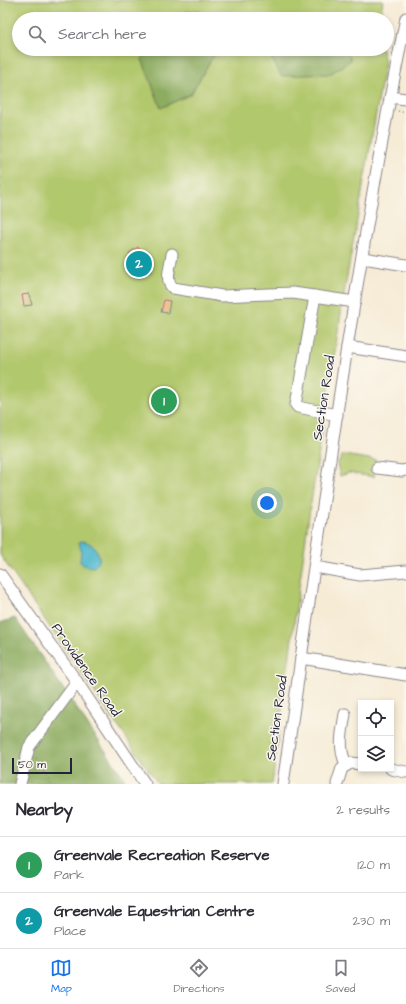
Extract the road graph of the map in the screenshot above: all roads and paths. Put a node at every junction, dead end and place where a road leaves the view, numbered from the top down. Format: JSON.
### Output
{"nodes":[{"id":1,"x":406,"y":18,"type":"edge"},
{"id":2,"x":390,"y":96,"type":"junction"},
{"id":3,"x":406,"y":99,"type":"edge"},
{"id":4,"x":172,"y":254,"type":"dead end"},
{"id":5,"x":363,"y":258,"type":"junction"},
{"id":6,"x":406,"y":265,"type":"edge"},
{"id":7,"x":315,"y":296,"type":"junction"},
{"id":8,"x":356,"y":302,"type":"junction"},
{"id":9,"x":347,"y":347,"type":"junction"},
{"id":10,"x":406,"y":356,"type":"edge"},
{"id":11,"x":337,"y":414,"type":"junction"},
{"id":12,"x":377,"y":468,"type":"dead end"},
{"id":13,"x":406,"y":470,"type":"edge"},
{"id":14,"x":314,"y":567,"type":"junction"},
{"id":15,"x":406,"y":571,"type":"edge"},
{"id":16,"x":0,"y":574,"type":"edge"},
{"id":17,"x":301,"y":658,"type":"junction"},
{"id":18,"x":406,"y":675,"type":"edge"},
{"id":19,"x":77,"y":682,"type":"junction"},
{"id":20,"x":345,"y":714,"type":"dead end"},
{"id":21,"x":30,"y":747,"type":"junction"},
{"id":22,"x":346,"y":764,"type":"junction"},
{"id":23,"x":358,"y":764,"type":"edge"},
{"id":24,"x":394,"y":770,"type":"edge"},
{"id":25,"x":406,"y":772,"type":"edge"},
{"id":26,"x":20,"y":784,"type":"edge"},
{"id":27,"x":50,"y":784,"type":"edge"},
{"id":28,"x":145,"y":784,"type":"edge"},
{"id":29,"x":283,"y":784,"type":"edge"},
{"id":30,"x":337,"y":784,"type":"edge"}],
"edges":[{"from":1,"to":2,"type":"street","name":"Section Road"},
{"from":2,"to":3,"type":"street"},
{"from":2,"to":5,"type":"street","name":"Section Road"},
{"from":4,"to":7,"type":"street"},
{"from":5,"to":6,"type":"street"},
{"from":5,"to":8,"type":"street","name":"Section Road"},
{"from":7,"to":8,"type":"street"},
{"from":7,"to":11,"type":"street"},
{"from":8,"to":9,"type":"street","name":"Section Road"},
{"from":9,"to":10,"type":"street"},
{"from":9,"to":11,"type":"street","name":"Section Road"},
{"from":11,"to":14,"type":"street","name":"Section Road"},
{"from":12,"to":13,"type":"street"},
{"from":14,"to":15,"type":"street"},
{"from":14,"to":17,"type":"street","name":"Section Road"},
{"from":16,"to":19,"type":"street","name":"Providence Road"},
{"from":17,"to":18,"type":"street"},
{"from":17,"to":29,"type":"street","name":"Section Road"},
{"from":19,"to":21,"type":"street"},
{"from":19,"to":28,"type":"street","name":"Providence Road"},
{"from":20,"to":22,"type":"street"},
{"from":21,"to":26,"type":"street"},
{"from":21,"to":27,"type":"path"},
{"from":22,"to":23,"type":"street"},
{"from":22,"to":30,"type":"street"},
{"from":24,"to":25,"type":"street"}]}
